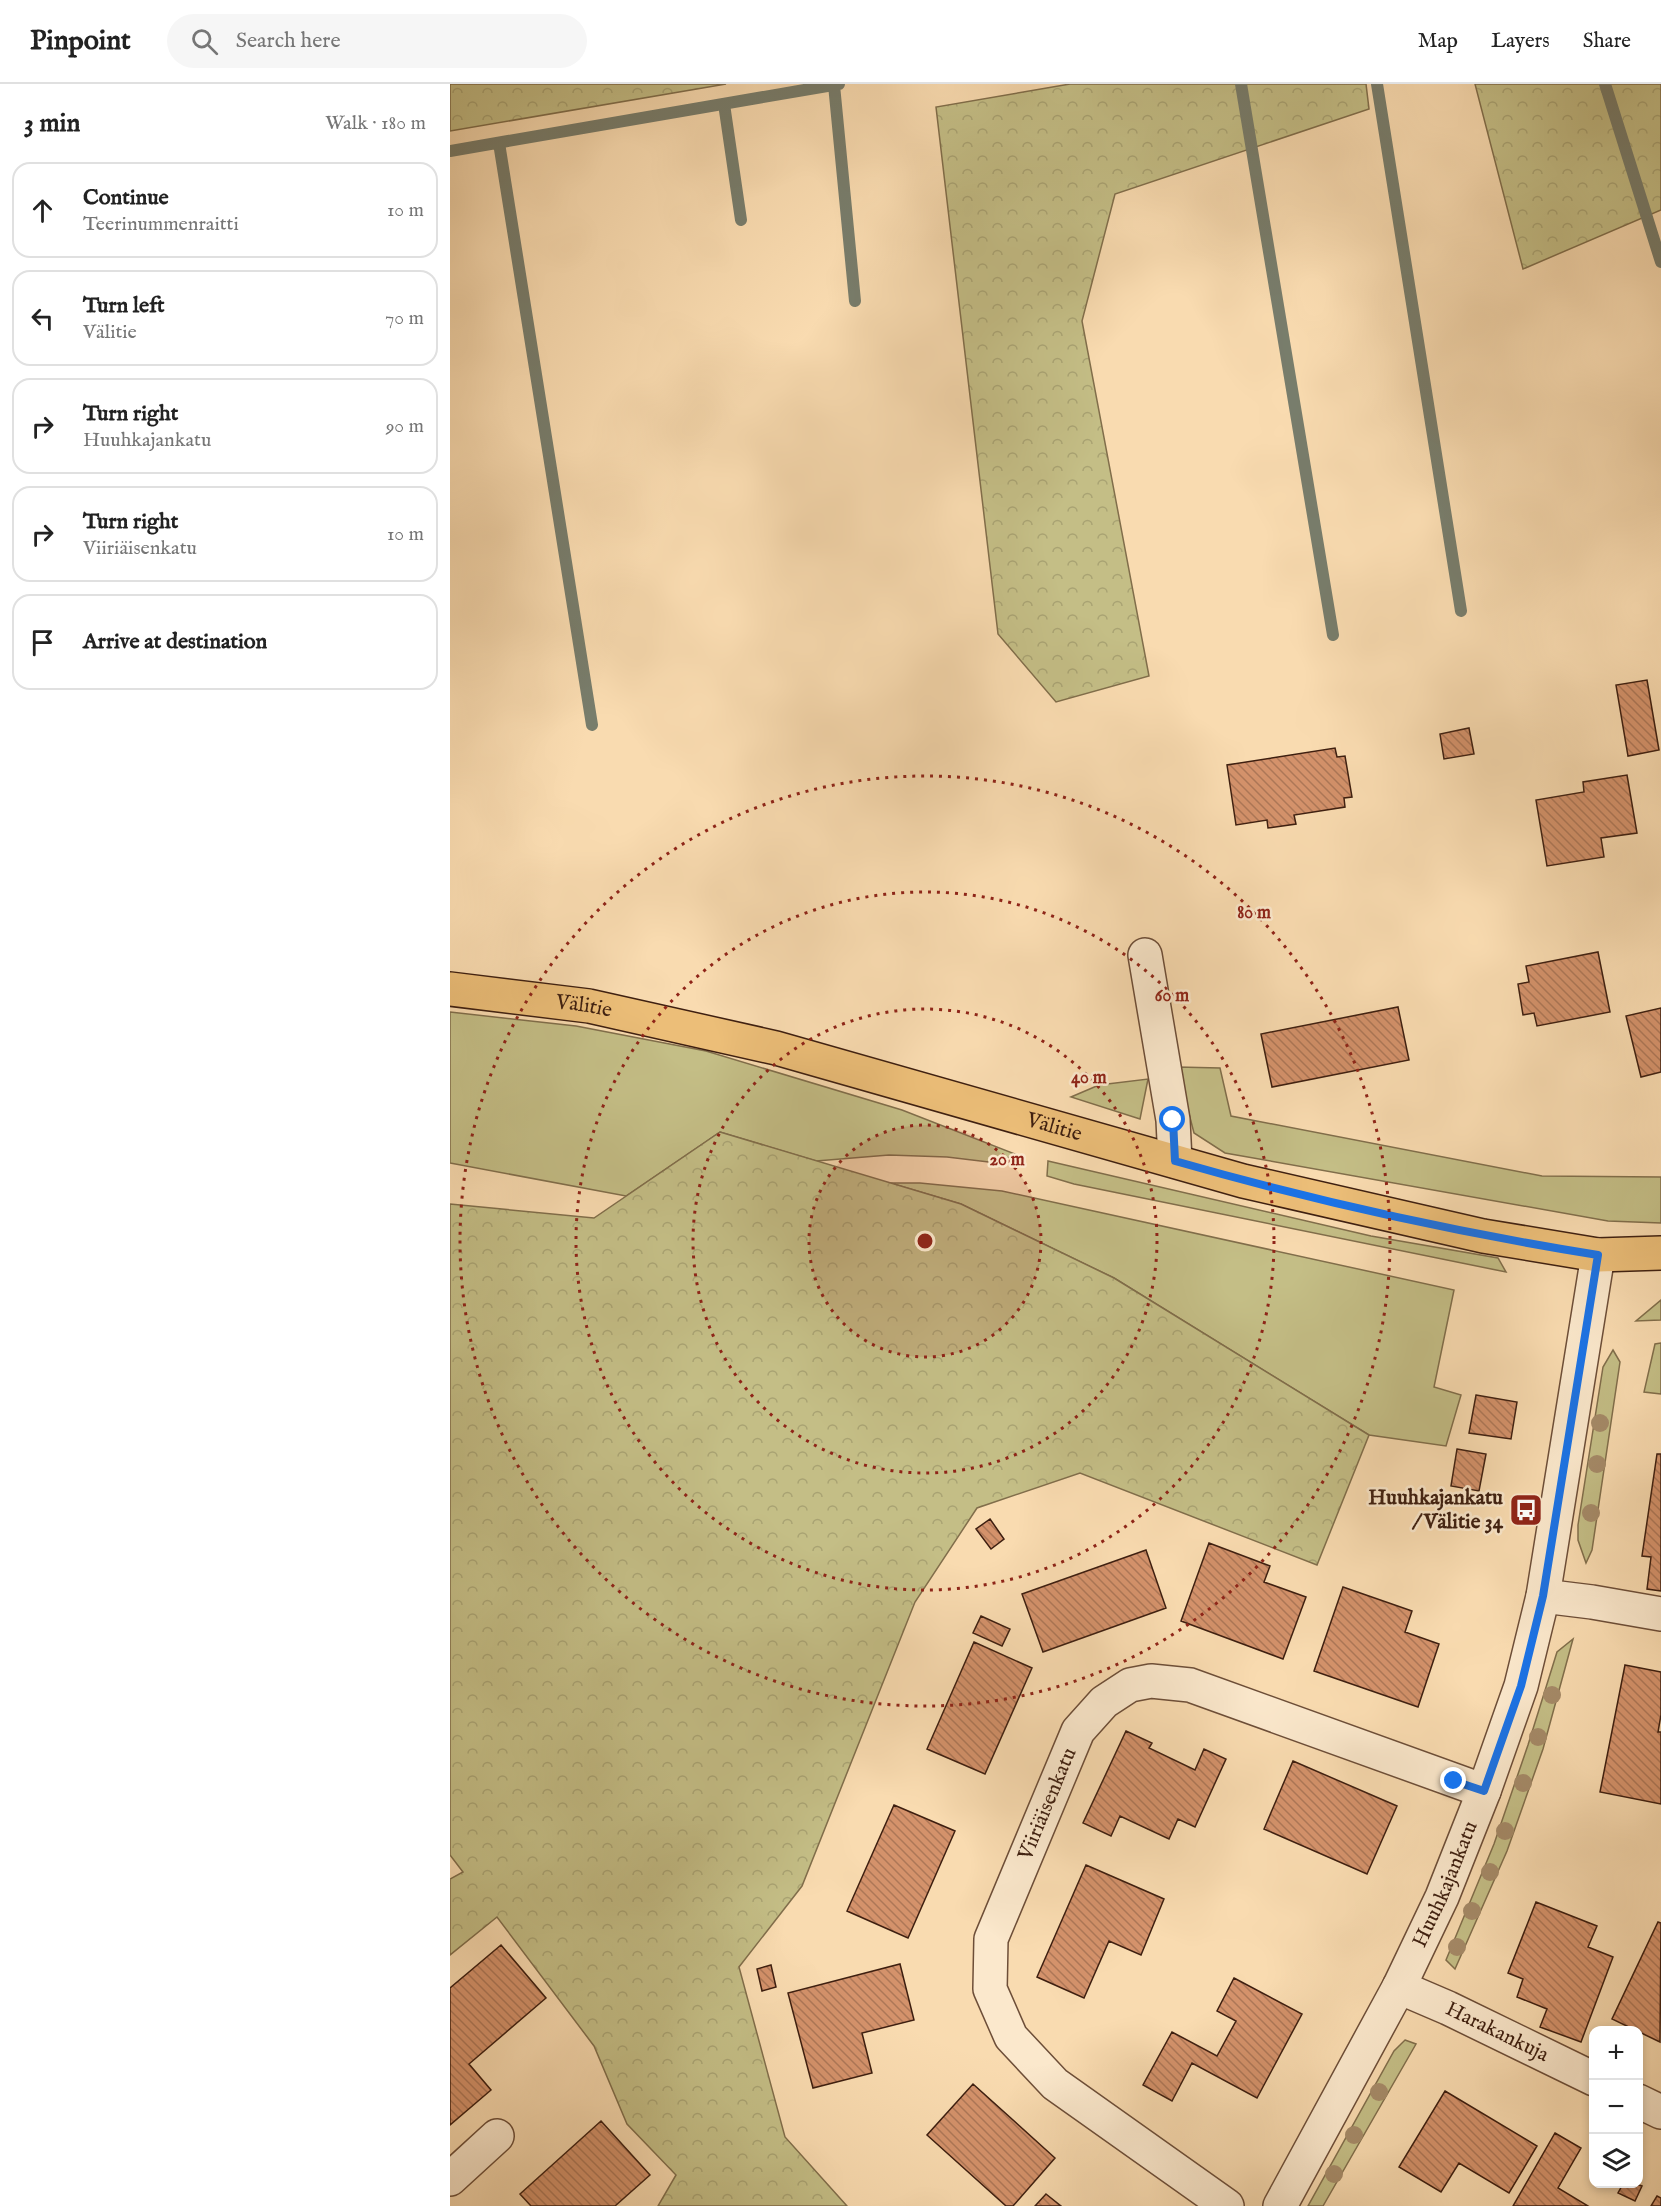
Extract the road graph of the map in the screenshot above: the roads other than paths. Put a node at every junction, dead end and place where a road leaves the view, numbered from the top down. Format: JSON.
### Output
{"nodes":[{"id":1,"x":1145,"y":955,"type":"dead end"},
{"id":2,"x":450,"y":989,"type":"edge"},
{"id":3,"x":1175,"y":1161,"type":"junction"},
{"id":4,"x":1661,"y":1253,"type":"edge"},
{"id":5,"x":1598,"y":1255,"type":"junction"},
{"id":6,"x":1543,"y":1596,"type":"junction"},
{"id":7,"x":1661,"y":1614,"type":"edge"},
{"id":8,"x":1484,"y":1791,"type":"junction"},
{"id":9,"x":1399,"y":1987,"type":"junction"},
{"id":10,"x":1589,"y":2077,"type":"edge"},
{"id":11,"x":1643,"y":2103,"type":"edge"},
{"id":12,"x":1661,"y":2112,"type":"edge"},
{"id":13,"x":496,"y":2136,"type":"dead end"},
{"id":14,"x":450,"y":2179,"type":"edge"},
{"id":15,"x":1227,"y":2206,"type":"edge"},
{"id":16,"x":1280,"y":2206,"type":"edge"}],
"edges":[{"from":1,"to":3,"type":"street"},
{"from":2,"to":3,"type":"main road","name":"Välitie"},
{"from":3,"to":5,"type":"main road","name":"Välitie"},
{"from":4,"to":5,"type":"main road","name":"Välitie"},
{"from":5,"to":6,"type":"street","name":"Huuhkajankatu"},
{"from":6,"to":7,"type":"street"},
{"from":6,"to":8,"type":"street","name":"Huuhkajankatu"},
{"from":8,"to":9,"type":"street","name":"Huuhkajankatu"},
{"from":8,"to":15,"type":"street","name":"Viiriäisenkatu"},
{"from":9,"to":10,"type":"street","name":"Harakankuja"},
{"from":9,"to":16,"type":"street","name":"Huuhkajankatu"},
{"from":11,"to":12,"type":"street"},
{"from":13,"to":14,"type":"street"}]}
